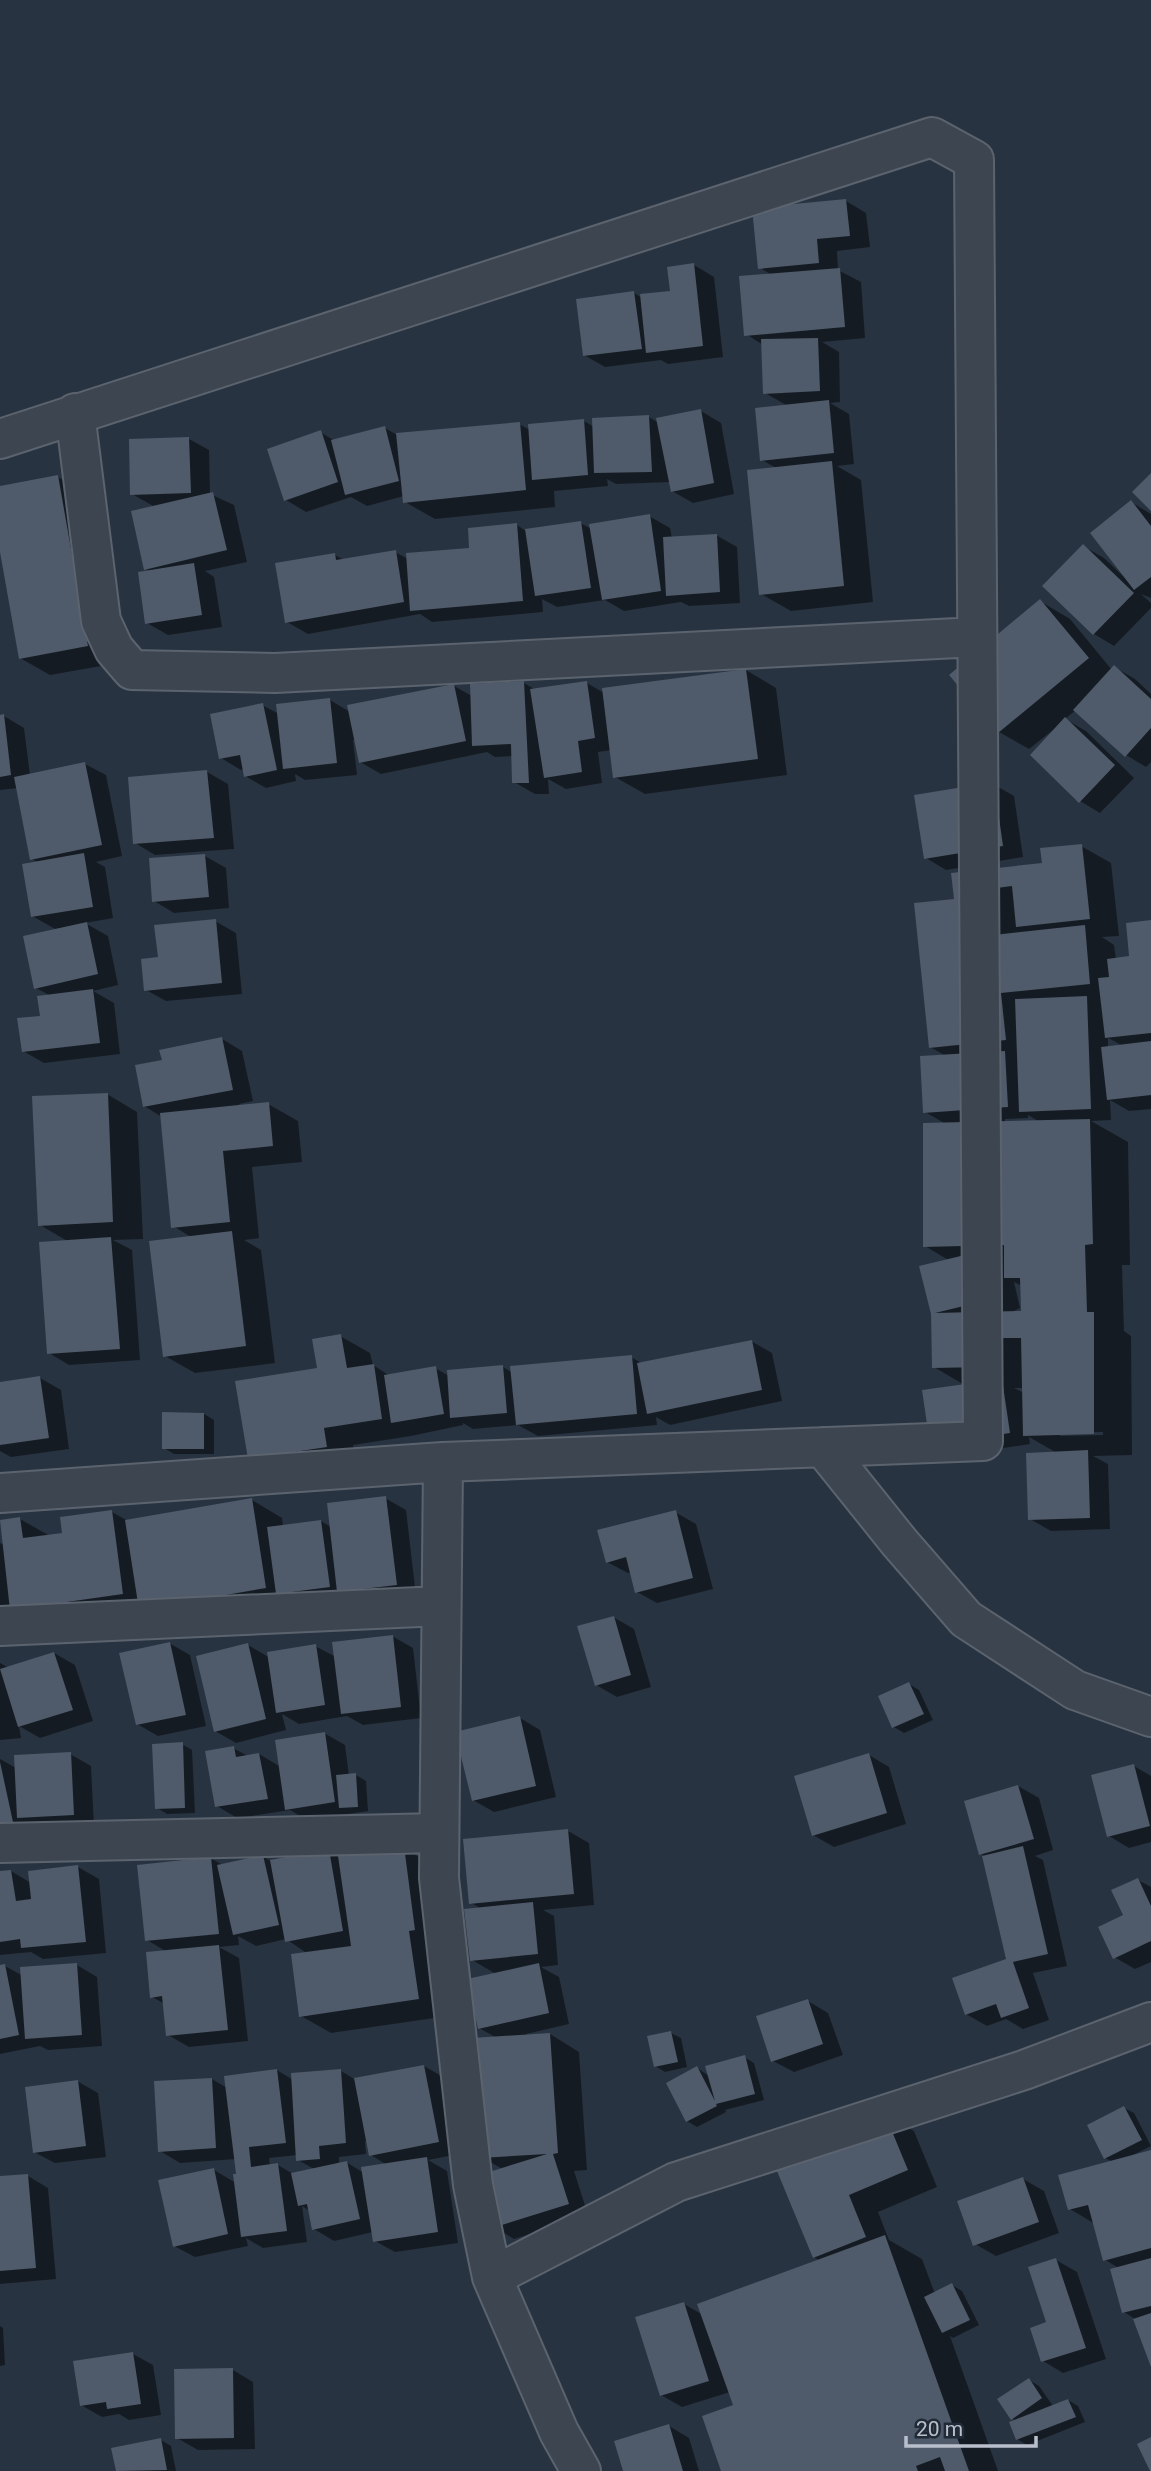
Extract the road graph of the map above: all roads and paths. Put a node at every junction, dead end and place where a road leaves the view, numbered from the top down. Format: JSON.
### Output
{"nodes":[{"id":1,"x":75,"y":414,"type":"junction"},
{"id":2,"x":0,"y":439,"type":"edge"},
{"id":3,"x":977,"y":637,"type":"junction"},
{"id":4,"x":823,"y":1447,"type":"junction"},
{"id":5,"x":443,"y":1462,"type":"junction"},
{"id":6,"x":0,"y":1493,"type":"edge"},
{"id":7,"x":441,"y":1606,"type":"junction"},
{"id":8,"x":0,"y":1626,"type":"edge"},
{"id":9,"x":1151,"y":1717,"type":"edge"},
{"id":10,"x":439,"y":1833,"type":"junction"},
{"id":11,"x":0,"y":1843,"type":"edge"},
{"id":12,"x":1151,"y":2022,"type":"edge"},
{"id":13,"x":492,"y":2277,"type":"junction"},
{"id":14,"x":581,"y":2471,"type":"edge"}],
"edges":[{"from":1,"to":2,"type":"street"},
{"from":1,"to":3,"type":"street"},
{"from":1,"to":3,"type":"street"},
{"from":3,"to":4,"type":"street"},
{"from":4,"to":5,"type":"street"},
{"from":4,"to":9,"type":"street"},
{"from":5,"to":6,"type":"street"},
{"from":5,"to":7,"type":"street"},
{"from":7,"to":8,"type":"street"},
{"from":7,"to":10,"type":"street"},
{"from":10,"to":11,"type":"street"},
{"from":10,"to":13,"type":"street"},
{"from":12,"to":13,"type":"street"},
{"from":13,"to":14,"type":"street"}]}
